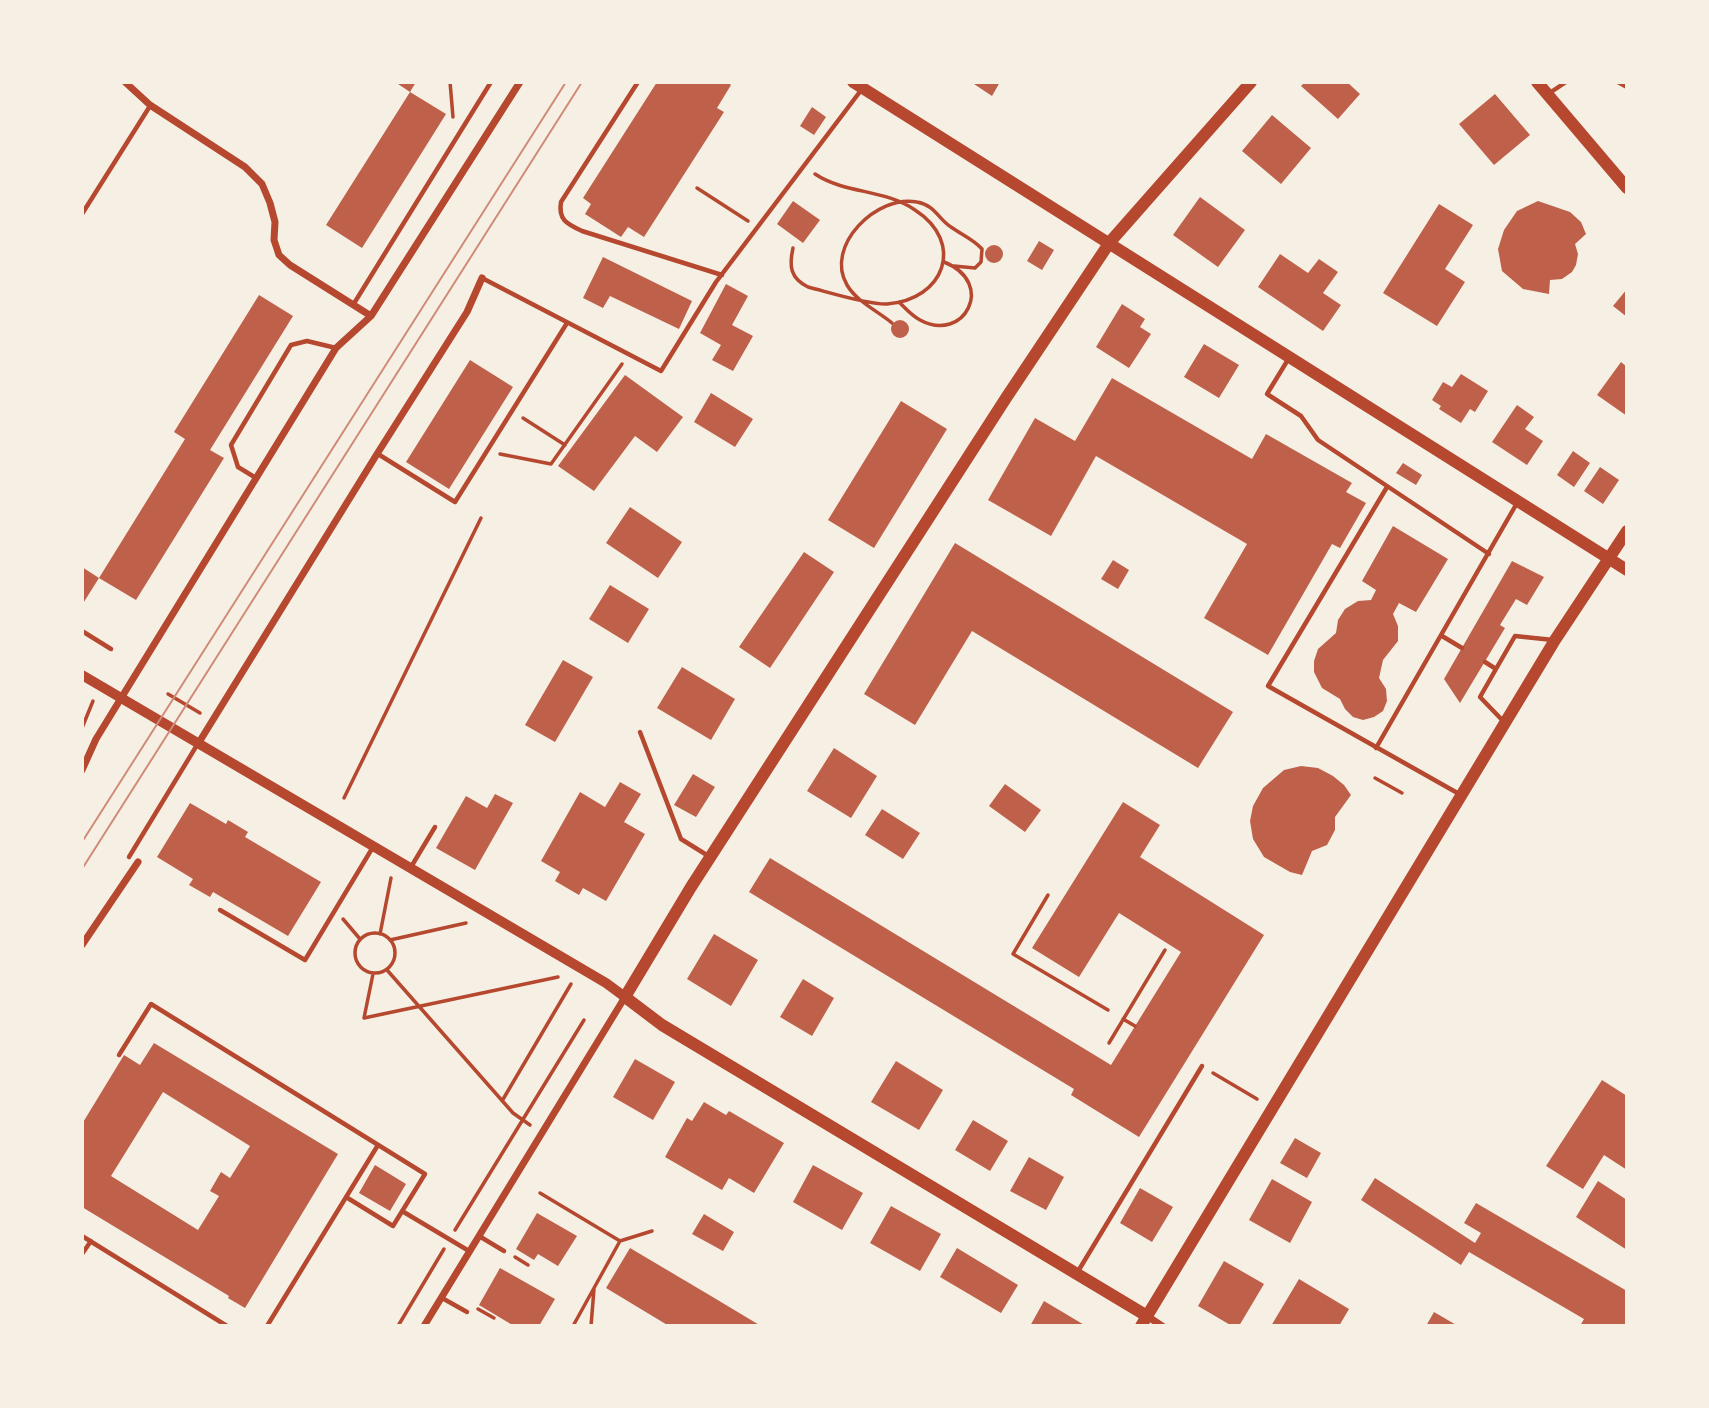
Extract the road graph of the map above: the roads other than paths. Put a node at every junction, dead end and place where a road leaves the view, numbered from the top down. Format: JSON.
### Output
{"nodes":[{"id":1,"x":125,"y":82,"type":"edge"},
{"id":2,"x":491,"y":82,"type":"edge"},
{"id":3,"x":520,"y":82,"type":"edge"},
{"id":4,"x":638,"y":82,"type":"edge"},
{"id":5,"x":1251,"y":82,"type":"edge"},
{"id":6,"x":1537,"y":82,"type":"edge"},
{"id":7,"x":1566,"y":82,"type":"edge"},
{"id":8,"x":1618,"y":82,"type":"edge"},
{"id":9,"x":858,"y":85,"type":"edge"},
{"id":10,"x":1627,"y":87,"type":"edge"},
{"id":11,"x":1547,"y":94,"type":"junction"},
{"id":12,"x":150,"y":105,"type":"junction"},
{"id":13,"x":1627,"y":188,"type":"edge"},
{"id":14,"x":82,"y":214,"type":"edge"},
{"id":15,"x":1110,"y":242,"type":"junction"},
{"id":16,"x":722,"y":275,"type":"junction"},
{"id":17,"x":482,"y":278,"type":"joint"},
{"id":18,"x":353,"y":305,"type":"junction"},
{"id":19,"x":371,"y":316,"type":"junction"},
{"id":20,"x":567,"y":323,"type":"junction"},
{"id":21,"x":336,"y":348,"type":"junction"},
{"id":22,"x":1290,"y":356,"type":"junction"},
{"id":23,"x":377,"y":453,"type":"junction"},
{"id":24,"x":256,"y":478,"type":"junction"},
{"id":25,"x":1387,"y":487,"type":"junction"},
{"id":26,"x":1518,"y":501,"type":"junction"},
{"id":27,"x":1627,"y":531,"type":"edge"},
{"id":28,"x":1489,"y":554,"type":"junction"},
{"id":29,"x":1608,"y":558,"type":"junction"},
{"id":30,"x":1627,"y":570,"type":"edge"},
{"id":31,"x":82,"y":631,"type":"edge"},
{"id":32,"x":1442,"y":636,"type":"junction"},
{"id":33,"x":1555,"y":640,"type":"junction"},
{"id":34,"x":1462,"y":648,"type":"dead end"},
{"id":35,"x":111,"y":649,"type":"dead end"},
{"id":36,"x":1485,"y":662,"type":"dead end"},
{"id":37,"x":1496,"y":668,"type":"junction"},
{"id":38,"x":82,"y":675,"type":"edge"},
{"id":39,"x":120,"y":698,"type":"junction"},
{"id":40,"x":1505,"y":724,"type":"junction"},
{"id":41,"x":640,"y":732,"type":"dead end"},
{"id":42,"x":198,"y":744,"type":"junction"},
{"id":43,"x":1376,"y":748,"type":"junction"},
{"id":44,"x":82,"y":770,"type":"edge"},
{"id":45,"x":1462,"y":795,"type":"junction"},
{"id":46,"x":435,"y":827,"type":"dead end"},
{"id":47,"x":373,"y":846,"type":"junction"},
{"id":48,"x":129,"y":857,"type":"dead end"},
{"id":49,"x":711,"y":857,"type":"junction"},
{"id":50,"x":138,"y":862,"type":"dead end"},
{"id":51,"x":411,"y":868,"type":"junction"},
{"id":52,"x":220,"y":911,"type":"dead end"},
{"id":53,"x":82,"y":945,"type":"edge"},
{"id":54,"x":625,"y":997,"type":"junction"},
{"id":55,"x":119,"y":1055,"type":"dead end"},
{"id":56,"x":1202,"y":1066,"type":"road end"},
{"id":57,"x":378,"y":1145,"type":"junction"},
{"id":58,"x":346,"y":1197,"type":"junction"},
{"id":59,"x":402,"y":1211,"type":"junction"},
{"id":60,"x":82,"y":1236,"type":"edge"},
{"id":61,"x":479,"y":1236,"type":"junction"},
{"id":62,"x":91,"y":1241,"type":"junction"},
{"id":63,"x":470,"y":1251,"type":"junction"},
{"id":64,"x":504,"y":1251,"type":"dead end"},
{"id":65,"x":82,"y":1254,"type":"edge"},
{"id":66,"x":1077,"y":1273,"type":"junction"},
{"id":67,"x":441,"y":1297,"type":"junction"},
{"id":68,"x":467,"y":1312,"type":"dead end"},
{"id":69,"x":1144,"y":1321,"type":"edge"},
{"id":70,"x":227,"y":1326,"type":"edge"},
{"id":71,"x":267,"y":1326,"type":"edge"},
{"id":72,"x":424,"y":1326,"type":"edge"},
{"id":73,"x":1162,"y":1326,"type":"edge"}],
"edges":[{"from":1,"to":12,"type":"street"},
{"from":2,"to":18,"type":"lane"},
{"from":3,"to":19,"type":"street"},
{"from":4,"to":16,"type":"lane"},
{"from":5,"to":15,"type":"main road"},
{"from":6,"to":11,"type":"main road"},
{"from":7,"to":11,"type":"lane"},
{"from":8,"to":10,"type":"lane"},
{"from":9,"to":15,"type":"main road"},
{"from":9,"to":16,"type":"lane"},
{"from":11,"to":13,"type":"main road"},
{"from":12,"to":14,"type":"lane"},
{"from":12,"to":18,"type":"street"},
{"from":15,"to":22,"type":"main road"},
{"from":15,"to":49,"type":"main road"},
{"from":16,"to":20,"type":"lane"},
{"from":17,"to":20,"type":"lane"},
{"from":17,"to":23,"type":"street"},
{"from":18,"to":19,"type":"street"},
{"from":19,"to":21,"type":"street"},
{"from":20,"to":23,"type":"lane"},
{"from":21,"to":24,"type":"street"},
{"from":21,"to":24,"type":"lane"},
{"from":22,"to":25,"type":"lane"},
{"from":22,"to":26,"type":"main road"},
{"from":23,"to":42,"type":"street"},
{"from":24,"to":39,"type":"street"},
{"from":25,"to":28,"type":"lane"},
{"from":25,"to":43,"type":"lane"},
{"from":26,"to":28,"type":"lane"},
{"from":26,"to":29,"type":"main road"},
{"from":27,"to":29,"type":"main road"},
{"from":28,"to":32,"type":"lane"},
{"from":29,"to":30,"type":"main road"},
{"from":29,"to":33,"type":"main road"},
{"from":31,"to":35,"type":"lane"},
{"from":32,"to":34,"type":"lane"},
{"from":32,"to":43,"type":"lane"},
{"from":33,"to":37,"type":"lane"},
{"from":33,"to":40,"type":"main road"},
{"from":36,"to":37,"type":"lane"},
{"from":37,"to":40,"type":"lane"},
{"from":38,"to":39,"type":"street"},
{"from":39,"to":42,"type":"street"},
{"from":39,"to":44,"type":"street"},
{"from":40,"to":45,"type":"main road"},
{"from":41,"to":49,"type":"lane"},
{"from":42,"to":47,"type":"street"},
{"from":42,"to":48,"type":"lane"},
{"from":43,"to":45,"type":"lane"},
{"from":45,"to":69,"type":"main road"},
{"from":46,"to":51,"type":"lane"},
{"from":47,"to":51,"type":"street"},
{"from":47,"to":52,"type":"lane"},
{"from":49,"to":54,"type":"main road"},
{"from":50,"to":53,"type":"street"},
{"from":51,"to":54,"type":"street"},
{"from":54,"to":61,"type":"street"},
{"from":54,"to":66,"type":"main road"},
{"from":55,"to":57,"type":"lane"},
{"from":56,"to":66,"type":"lane"},
{"from":57,"to":58,"type":"lane"},
{"from":57,"to":59,"type":"lane"},
{"from":58,"to":59,"type":"lane"},
{"from":58,"to":71,"type":"lane"},
{"from":59,"to":63,"type":"lane"},
{"from":60,"to":62,"type":"lane"},
{"from":61,"to":63,"type":"street"},
{"from":61,"to":64,"type":"lane"},
{"from":62,"to":65,"type":"lane"},
{"from":62,"to":70,"type":"lane"},
{"from":63,"to":67,"type":"street"},
{"from":66,"to":69,"type":"main road"},
{"from":67,"to":68,"type":"lane"},
{"from":67,"to":72,"type":"street"},
{"from":69,"to":73,"type":"street"}]}
